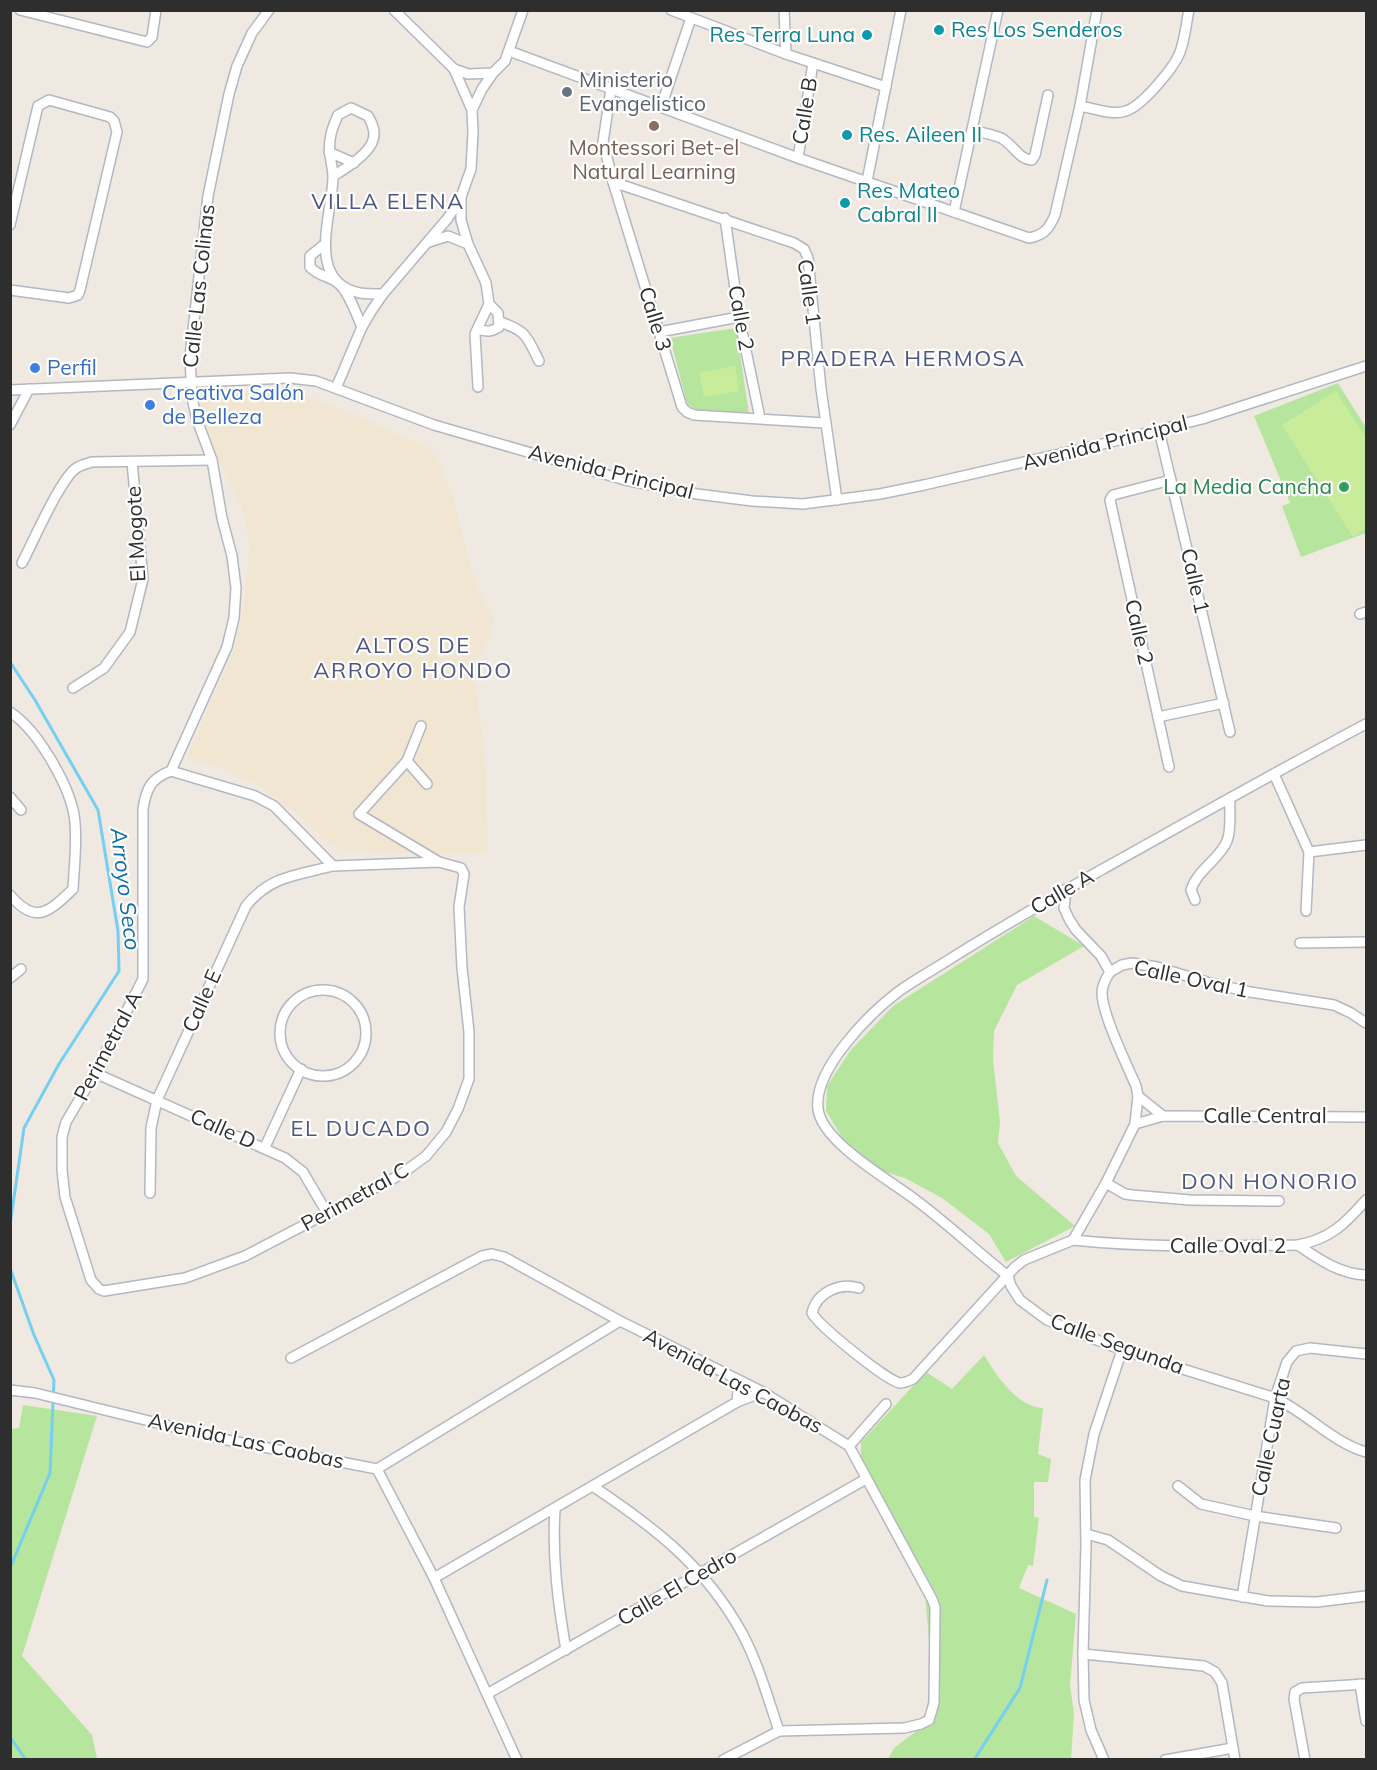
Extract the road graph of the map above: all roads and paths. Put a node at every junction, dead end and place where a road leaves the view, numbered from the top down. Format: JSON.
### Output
{"nodes":[{"id":1,"x":20,"y":10,"type":"edge"},
{"id":2,"x":156,"y":10,"type":"edge"},
{"id":3,"x":268,"y":10,"type":"edge"},
{"id":4,"x":394,"y":10,"type":"edge"},
{"id":5,"x":523,"y":10,"type":"edge"},
{"id":6,"x":671,"y":10,"type":"edge"},
{"id":7,"x":784,"y":10,"type":"edge"},
{"id":8,"x":901,"y":10,"type":"edge"},
{"id":9,"x":998,"y":10,"type":"edge"},
{"id":10,"x":1097,"y":10,"type":"edge"},
{"id":11,"x":1189,"y":10,"type":"edge"},
{"id":12,"x":49,"y":14,"type":"edge"},
{"id":13,"x":692,"y":18,"type":"junction"},
{"id":14,"x":509,"y":51,"type":"junction"},
{"id":15,"x":786,"y":54,"type":"junction"},
{"id":16,"x":813,"y":63,"type":"junction"},
{"id":17,"x":454,"y":69,"type":"junction"},
{"id":18,"x":493,"y":73,"type":"junction"},
{"id":19,"x":886,"y":87,"type":"junction"},
{"id":20,"x":611,"y":89,"type":"junction"},
{"id":21,"x":1048,"y":95,"type":"dead end"},
{"id":22,"x":662,"y":106,"type":"junction"},
{"id":23,"x":1080,"y":106,"type":"junction"},
{"id":24,"x":472,"y":110,"type":"junction"},
{"id":25,"x":973,"y":130,"type":"junction"},
{"id":26,"x":329,"y":152,"type":"junction"},
{"id":27,"x":798,"y":158,"type":"junction"},
{"id":28,"x":354,"y":163,"type":"junction"},
{"id":29,"x":333,"y":176,"type":"junction"},
{"id":30,"x":867,"y":181,"type":"junction"},
{"id":31,"x":613,"y":182,"type":"junction"},
{"id":32,"x":461,"y":197,"type":"junction"},
{"id":33,"x":954,"y":212,"type":"junction"},
{"id":34,"x":724,"y":218,"type":"junction"},
{"id":35,"x":10,"y":225,"type":"edge"},
{"id":36,"x":429,"y":242,"type":"junction"},
{"id":37,"x":325,"y":244,"type":"junction"},
{"id":38,"x":468,"y":244,"type":"junction"},
{"id":39,"x":339,"y":284,"type":"junction"},
{"id":40,"x":10,"y":290,"type":"edge"},
{"id":41,"x":383,"y":294,"type":"junction"},
{"id":42,"x":489,"y":304,"type":"junction"},
{"id":43,"x":739,"y":316,"type":"junction"},
{"id":44,"x":500,"y":322,"type":"junction"},
{"id":45,"x":362,"y":327,"type":"junction"},
{"id":46,"x":478,"y":329,"type":"junction"},
{"id":47,"x":659,"y":332,"type":"junction"},
{"id":48,"x":538,"y":362,"type":"dead end"},
{"id":49,"x":1366,"y":366,"type":"edge"},
{"id":50,"x":190,"y":382,"type":"junction"},
{"id":51,"x":478,"y":387,"type":"dead end"},
{"id":52,"x":336,"y":388,"type":"junction"},
{"id":53,"x":29,"y":389,"type":"junction"},
{"id":54,"x":10,"y":390,"type":"edge"},
{"id":55,"x":760,"y":418,"type":"junction"},
{"id":56,"x":825,"y":423,"type":"junction"},
{"id":57,"x":10,"y":425,"type":"edge"},
{"id":58,"x":1159,"y":430,"type":"junction"},
{"id":59,"x":212,"y":460,"type":"junction"},
{"id":60,"x":132,"y":462,"type":"junction"},
{"id":61,"x":1171,"y":480,"type":"junction"},
{"id":62,"x":837,"y":500,"type":"junction"},
{"id":63,"x":22,"y":563,"type":"dead end"},
{"id":64,"x":73,"y":688,"type":"dead end"},
{"id":65,"x":1224,"y":703,"type":"junction"},
{"id":66,"x":10,"y":712,"type":"edge"},
{"id":67,"x":1158,"y":717,"type":"junction"},
{"id":68,"x":1366,"y":724,"type":"edge"},
{"id":69,"x":421,"y":726,"type":"dead end"},
{"id":70,"x":1230,"y":732,"type":"dead end"},
{"id":71,"x":407,"y":761,"type":"junction"},
{"id":72,"x":1169,"y":767,"type":"dead end"},
{"id":73,"x":171,"y":771,"type":"junction"},
{"id":74,"x":1274,"y":774,"type":"junction"},
{"id":75,"x":427,"y":784,"type":"dead end"},
{"id":76,"x":10,"y":798,"type":"edge"},
{"id":77,"x":1230,"y":798,"type":"junction"},
{"id":78,"x":21,"y":810,"type":"dead end"},
{"id":79,"x":1366,"y":845,"type":"edge"},
{"id":80,"x":1309,"y":852,"type":"junction"},
{"id":81,"x":439,"y":862,"type":"junction"},
{"id":82,"x":333,"y":866,"type":"junction"},
{"id":83,"x":1066,"y":890,"type":"junction"},
{"id":84,"x":14,"y":899,"type":"edge"},
{"id":85,"x":1195,"y":900,"type":"dead end"},
{"id":86,"x":1306,"y":911,"type":"dead end"},
{"id":87,"x":1366,"y":942,"type":"edge"},
{"id":88,"x":1300,"y":943,"type":"dead end"},
{"id":89,"x":21,"y":969,"type":"dead end"},
{"id":90,"x":1110,"y":972,"type":"junction"},
{"id":91,"x":10,"y":978,"type":"edge"},
{"id":92,"x":1366,"y":1023,"type":"edge"},
{"id":93,"x":301,"y":1070,"type":"junction"},
{"id":94,"x":95,"y":1073,"type":"junction"},
{"id":95,"x":1138,"y":1096,"type":"junction"},
{"id":96,"x":157,"y":1100,"type":"junction"},
{"id":97,"x":1163,"y":1116,"type":"junction"},
{"id":98,"x":1366,"y":1117,"type":"edge"},
{"id":99,"x":820,"y":1118,"type":"joint"},
{"id":100,"x":1135,"y":1124,"type":"junction"},
{"id":101,"x":265,"y":1147,"type":"junction"},
{"id":102,"x":1106,"y":1183,"type":"junction"},
{"id":103,"x":150,"y":1193,"type":"dead end"},
{"id":104,"x":1366,"y":1200,"type":"edge"},
{"id":105,"x":1279,"y":1201,"type":"dead end"},
{"id":106,"x":327,"y":1213,"type":"junction"},
{"id":107,"x":1073,"y":1240,"type":"junction"},
{"id":108,"x":1298,"y":1245,"type":"junction"},
{"id":109,"x":1366,"y":1275,"type":"edge"},
{"id":110,"x":1008,"y":1276,"type":"junction"},
{"id":111,"x":859,"y":1288,"type":"dead end"},
{"id":112,"x":99,"y":1289,"type":"joint"},
{"id":113,"x":620,"y":1321,"type":"junction"},
{"id":114,"x":1122,"y":1350,"type":"junction"},
{"id":115,"x":1366,"y":1354,"type":"edge"},
{"id":116,"x":291,"y":1358,"type":"dead end"},
{"id":117,"x":736,"y":1379,"type":"junction"},
{"id":118,"x":10,"y":1390,"type":"edge"},
{"id":119,"x":763,"y":1392,"type":"junction"},
{"id":120,"x":1275,"y":1398,"type":"junction"},
{"id":121,"x":737,"y":1402,"type":"junction"},
{"id":122,"x":886,"y":1404,"type":"dead end"},
{"id":123,"x":849,"y":1446,"type":"junction"},
{"id":124,"x":1366,"y":1452,"type":"edge"},
{"id":125,"x":377,"y":1469,"type":"junction"},
{"id":126,"x":866,"y":1479,"type":"junction"},
{"id":127,"x":1178,"y":1486,"type":"dead end"},
{"id":128,"x":594,"y":1487,"type":"junction"},
{"id":129,"x":555,"y":1510,"type":"junction"},
{"id":130,"x":1255,"y":1516,"type":"junction"},
{"id":131,"x":1336,"y":1527,"type":"dead end"},
{"id":132,"x":1086,"y":1534,"type":"junction"},
{"id":133,"x":701,"y":1574,"type":"junction"},
{"id":134,"x":434,"y":1578,"type":"junction"},
{"id":135,"x":1366,"y":1596,"type":"edge"},
{"id":136,"x":1242,"y":1597,"type":"junction"},
{"id":137,"x":566,"y":1650,"type":"junction"},
{"id":138,"x":1083,"y":1654,"type":"junction"},
{"id":139,"x":1363,"y":1684,"type":"edge"},
{"id":140,"x":487,"y":1694,"type":"junction"},
{"id":141,"x":1366,"y":1721,"type":"edge"},
{"id":142,"x":779,"y":1731,"type":"junction"},
{"id":143,"x":1233,"y":1748,"type":"junction"},
{"id":144,"x":517,"y":1760,"type":"edge"},
{"id":145,"x":723,"y":1760,"type":"edge"},
{"id":146,"x":1104,"y":1760,"type":"edge"},
{"id":147,"x":1164,"y":1760,"type":"edge"},
{"id":148,"x":1235,"y":1760,"type":"edge"},
{"id":149,"x":1305,"y":1760,"type":"edge"}],
"edges":[{"from":1,"to":12,"type":"street"},
{"from":2,"to":12,"type":"street"},
{"from":3,"to":50,"type":"street","name":"Calle Las Colinas"},
{"from":4,"to":17,"type":"street"},
{"from":5,"to":14,"type":"street"},
{"from":6,"to":13,"type":"street"},
{"from":7,"to":15,"type":"street"},
{"from":8,"to":19,"type":"street"},
{"from":9,"to":25,"type":"street"},
{"from":10,"to":23,"type":"street"},
{"from":11,"to":23,"type":"street"},
{"from":13,"to":15,"type":"street"},
{"from":13,"to":22,"type":"street"},
{"from":14,"to":18,"type":"street"},
{"from":14,"to":20,"type":"street"},
{"from":15,"to":16,"type":"street"},
{"from":16,"to":19,"type":"street"},
{"from":16,"to":27,"type":"street","name":"Calle B"},
{"from":17,"to":18,"type":"street"},
{"from":17,"to":24,"type":"street"},
{"from":18,"to":24,"type":"street"},
{"from":19,"to":30,"type":"street"},
{"from":20,"to":22,"type":"street"},
{"from":20,"to":31,"type":"street","name":"Calle 3"},
{"from":21,"to":25,"type":"street"},
{"from":22,"to":27,"type":"street"},
{"from":23,"to":33,"type":"street"},
{"from":24,"to":32,"type":"street"},
{"from":25,"to":33,"type":"street"},
{"from":26,"to":28,"type":"street"},
{"from":26,"to":28,"type":"street"},
{"from":26,"to":29,"type":"street"},
{"from":27,"to":30,"type":"street"},
{"from":28,"to":29,"type":"street"},
{"from":29,"to":37,"type":"street"},
{"from":30,"to":33,"type":"street"},
{"from":31,"to":34,"type":"street","name":"Calle 1"},
{"from":31,"to":47,"type":"street","name":"Calle 3"},
{"from":32,"to":36,"type":"street"},
{"from":32,"to":38,"type":"street"},
{"from":34,"to":43,"type":"street","name":"Calle 2"},
{"from":34,"to":56,"type":"street","name":"Calle 1"},
{"from":35,"to":40,"type":"street"},
{"from":36,"to":38,"type":"street"},
{"from":36,"to":41,"type":"street"},
{"from":37,"to":39,"type":"street"},
{"from":37,"to":39,"type":"street"},
{"from":38,"to":42,"type":"street"},
{"from":39,"to":41,"type":"street"},
{"from":39,"to":45,"type":"street"},
{"from":41,"to":45,"type":"street"},
{"from":42,"to":44,"type":"street"},
{"from":42,"to":46,"type":"street"},
{"from":43,"to":47,"type":"street"},
{"from":43,"to":55,"type":"street","name":"Calle 2"},
{"from":44,"to":46,"type":"street"},
{"from":44,"to":48,"type":"street"},
{"from":45,"to":52,"type":"street"},
{"from":46,"to":51,"type":"street"},
{"from":47,"to":55,"type":"street","name":"Calle 3"},
{"from":49,"to":58,"type":"street","name":"Avenida Principal"},
{"from":50,"to":52,"type":"street","name":"Avenida Principal"},
{"from":50,"to":53,"type":"street","name":"Avenida Principal"},
{"from":50,"to":59,"type":"street","name":"Calle Las Colinas"},
{"from":52,"to":62,"type":"street","name":"Avenida Principal"},
{"from":53,"to":54,"type":"street","name":"Avenida Principal"},
{"from":53,"to":57,"type":"street"},
{"from":55,"to":56,"type":"street","name":"Calle 3"},
{"from":56,"to":62,"type":"street","name":"Calle 1"},
{"from":58,"to":61,"type":"street","name":"Calle 1"},
{"from":58,"to":62,"type":"street","name":"Avenida Principal"},
{"from":59,"to":60,"type":"street"},
{"from":59,"to":73,"type":"street","name":"Calle Las Colinas"},
{"from":60,"to":63,"type":"street"},
{"from":60,"to":64,"type":"street","name":"El Mogote"},
{"from":61,"to":65,"type":"street","name":"Calle 1"},
{"from":61,"to":67,"type":"street","name":"Calle 2"},
{"from":65,"to":67,"type":"street"},
{"from":65,"to":70,"type":"street","name":"Calle 1"},
{"from":66,"to":84,"type":"street"},
{"from":67,"to":72,"type":"street","name":"Calle 2"},
{"from":68,"to":74,"type":"street","name":"Calle A"},
{"from":69,"to":71,"type":"street"},
{"from":71,"to":75,"type":"street"},
{"from":71,"to":81,"type":"street"},
{"from":73,"to":82,"type":"street"},
{"from":73,"to":94,"type":"street","name":"Perimetral A"},
{"from":74,"to":77,"type":"street","name":"Calle A"},
{"from":74,"to":80,"type":"street"},
{"from":76,"to":78,"type":"street"},
{"from":77,"to":83,"type":"street","name":"Calle A"},
{"from":77,"to":85,"type":"street"},
{"from":79,"to":80,"type":"street"},
{"from":80,"to":86,"type":"street"},
{"from":81,"to":82,"type":"street","name":"Calle E"},
{"from":81,"to":106,"type":"street","name":"Perimetral C"},
{"from":82,"to":96,"type":"street","name":"Calle E"},
{"from":83,"to":90,"type":"street","name":"Calle Oval 1"},
{"from":83,"to":99,"type":"street","name":"Calle A"},
{"from":87,"to":88,"type":"street"},
{"from":89,"to":91,"type":"street"},
{"from":90,"to":92,"type":"street","name":"Calle Oval 1"},
{"from":90,"to":95,"type":"street"},
{"from":93,"to":93,"type":"street"},
{"from":93,"to":101,"type":"street"},
{"from":94,"to":96,"type":"street","name":"Calle D"},
{"from":94,"to":112,"type":"street","name":"Perimetral A"},
{"from":95,"to":97,"type":"street"},
{"from":95,"to":100,"type":"street"},
{"from":96,"to":101,"type":"street","name":"Calle D"},
{"from":96,"to":103,"type":"street","name":"Calle E"},
{"from":97,"to":98,"type":"street","name":"Calle Central"},
{"from":97,"to":100,"type":"street","name":"Calle Central"},
{"from":99,"to":110,"type":"street","name":"Calle Segunda"},
{"from":100,"to":102,"type":"street"},
{"from":101,"to":106,"type":"street","name":"Calle D"},
{"from":102,"to":105,"type":"street"},
{"from":102,"to":107,"type":"street"},
{"from":104,"to":108,"type":"street","name":"Calle Oval 2"},
{"from":106,"to":112,"type":"street","name":"Perimetral C"},
{"from":107,"to":108,"type":"street","name":"Calle Oval 2"},
{"from":107,"to":110,"type":"street"},
{"from":108,"to":109,"type":"street"},
{"from":110,"to":111,"type":"street"},
{"from":110,"to":114,"type":"street","name":"Calle Segunda"},
{"from":113,"to":116,"type":"street","name":"Avenida Las Caobas"},
{"from":113,"to":117,"type":"street","name":"Avenida Las Caobas"},
{"from":113,"to":125,"type":"street"},
{"from":114,"to":120,"type":"street","name":"Calle Segunda"},
{"from":114,"to":132,"type":"street"},
{"from":115,"to":120,"type":"street","name":"Calle Cuarta"},
{"from":117,"to":119,"type":"street","name":"Avenida Las Caobas"},
{"from":117,"to":121,"type":"street"},
{"from":118,"to":125,"type":"street","name":"Avenida Las Caobas"},
{"from":119,"to":121,"type":"street"},
{"from":119,"to":123,"type":"street","name":"Avenida Las Caobas"},
{"from":120,"to":124,"type":"street","name":"Calle Segunda"},
{"from":120,"to":130,"type":"street","name":"Calle Cuarta"},
{"from":121,"to":128,"type":"street"},
{"from":122,"to":123,"type":"street"},
{"from":123,"to":126,"type":"street"},
{"from":125,"to":134,"type":"street"},
{"from":126,"to":133,"type":"street","name":"Calle El Cedro"},
{"from":126,"to":142,"type":"street"},
{"from":127,"to":130,"type":"street"},
{"from":128,"to":129,"type":"street"},
{"from":128,"to":133,"type":"street"},
{"from":129,"to":134,"type":"street"},
{"from":129,"to":137,"type":"street"},
{"from":130,"to":131,"type":"street"},
{"from":130,"to":136,"type":"street","name":"Calle Cuarta"},
{"from":132,"to":136,"type":"street"},
{"from":132,"to":138,"type":"street"},
{"from":133,"to":137,"type":"street","name":"Calle El Cedro"},
{"from":133,"to":142,"type":"street"},
{"from":134,"to":140,"type":"street"},
{"from":135,"to":136,"type":"street"},
{"from":137,"to":140,"type":"street","name":"Calle El Cedro"},
{"from":138,"to":143,"type":"street"},
{"from":138,"to":146,"type":"street"},
{"from":139,"to":141,"type":"street"},
{"from":139,"to":149,"type":"street"},
{"from":140,"to":144,"type":"street"},
{"from":142,"to":145,"type":"street"},
{"from":143,"to":147,"type":"street"},
{"from":143,"to":148,"type":"street"}]}
